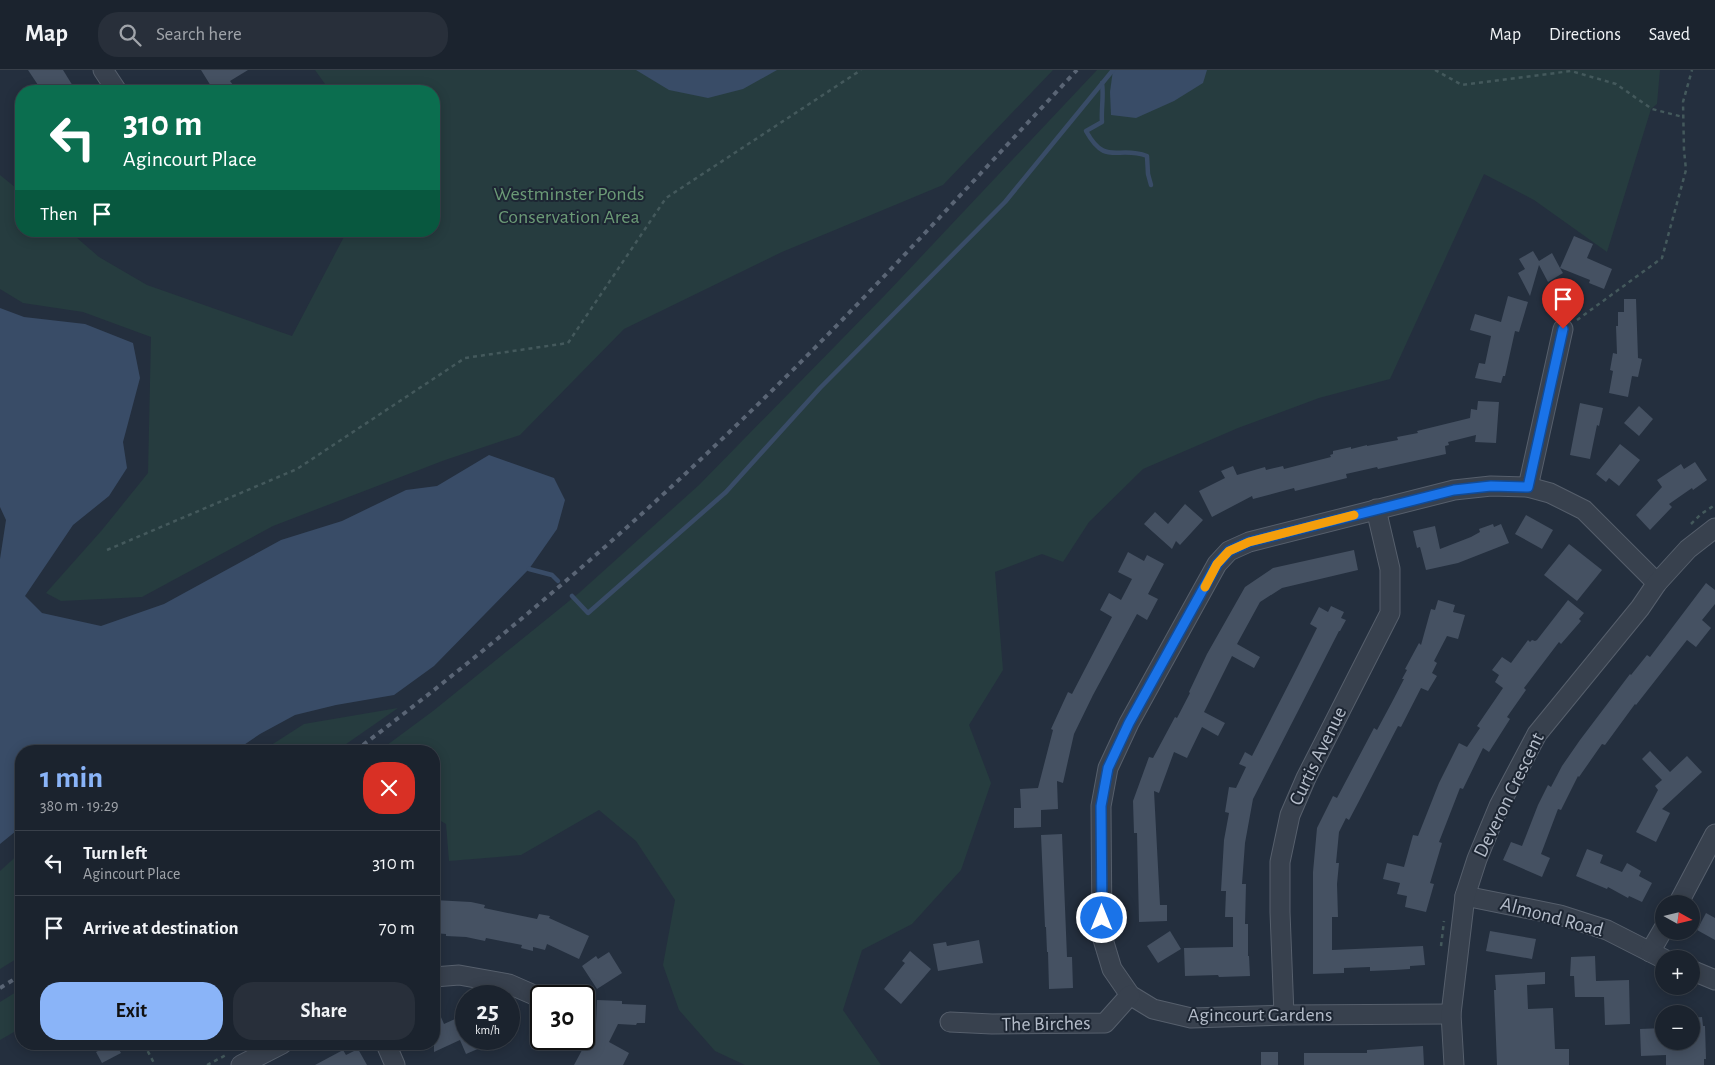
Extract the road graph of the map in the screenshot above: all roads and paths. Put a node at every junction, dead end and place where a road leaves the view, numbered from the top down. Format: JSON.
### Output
{"nodes":[{"id":1,"x":103,"y":70,"type":"edge"},
{"id":2,"x":861,"y":70,"type":"edge"},
{"id":3,"x":1435,"y":70,"type":"edge"},
{"id":4,"x":1692,"y":70,"type":"edge"},
{"id":5,"x":113,"y":85,"type":"edge"},
{"id":6,"x":1683,"y":117,"type":"junction"},
{"id":7,"x":1563,"y":329,"type":"joint"},
{"id":8,"x":1528,"y":487,"type":"junction"},
{"id":9,"x":1376,"y":509,"type":"junction"},
{"id":10,"x":1715,"y":528,"type":"edge"},
{"id":11,"x":107,"y":550,"type":"dead end"},
{"id":12,"x":1656,"y":583,"type":"junction"},
{"id":13,"x":1715,"y":834,"type":"edge"},
{"id":14,"x":1683,"y":895,"type":"edge"},
{"id":15,"x":1465,"y":896,"type":"junction"},
{"id":16,"x":1655,"y":954,"type":"edge"},
{"id":17,"x":1700,"y":974,"type":"edge"},
{"id":18,"x":440,"y":976,"type":"edge"},
{"id":19,"x":1715,"y":980,"type":"edge"},
{"id":20,"x":530,"y":993,"type":"edge"},
{"id":21,"x":1130,"y":995,"type":"junction"},
{"id":22,"x":1451,"y":1014,"type":"junction"},
{"id":23,"x":1284,"y":1015,"type":"junction"},
{"id":24,"x":950,"y":1022,"type":"dead end"},
{"id":25,"x":147,"y":1050,"type":"edge"},
{"id":26,"x":270,"y":1050,"type":"edge"},
{"id":27,"x":389,"y":1050,"type":"edge"},
{"id":28,"x":155,"y":1065,"type":"edge"},
{"id":29,"x":241,"y":1065,"type":"edge"},
{"id":30,"x":395,"y":1065,"type":"edge"},
{"id":31,"x":1454,"y":1065,"type":"edge"}],
"edges":[{"from":1,"to":5,"type":"street"},
{"from":2,"to":11,"type":"path"},
{"from":3,"to":6,"type":"path"},
{"from":4,"to":6,"type":"path"},
{"from":6,"to":7,"type":"path"},
{"from":7,"to":8,"type":"street"},
{"from":8,"to":9,"type":"street","name":"Agincourt Gardens"},
{"from":8,"to":12,"type":"street","name":"Agincourt Gardens"},
{"from":9,"to":21,"type":"street","name":"Agincourt Gardens"},
{"from":9,"to":23,"type":"street","name":"Curtis Avenue"},
{"from":10,"to":12,"type":"street","name":"Deveron Crescent"},
{"from":12,"to":15,"type":"street","name":"Deveron Crescent"},
{"from":13,"to":14,"type":"street"},
{"from":15,"to":16,"type":"street","name":"Almond Road"},
{"from":15,"to":22,"type":"street","name":"Deveron Crescent"},
{"from":17,"to":19,"type":"street"},
{"from":18,"to":20,"type":"street"},
{"from":21,"to":23,"type":"street","name":"Agincourt Gardens"},
{"from":21,"to":24,"type":"street","name":"The Birches"},
{"from":22,"to":23,"type":"street","name":"Agincourt Gardens"},
{"from":22,"to":31,"type":"street","name":"Deveron Crescent"},
{"from":25,"to":28,"type":"path"},
{"from":26,"to":29,"type":"street"},
{"from":27,"to":30,"type":"street"}]}
